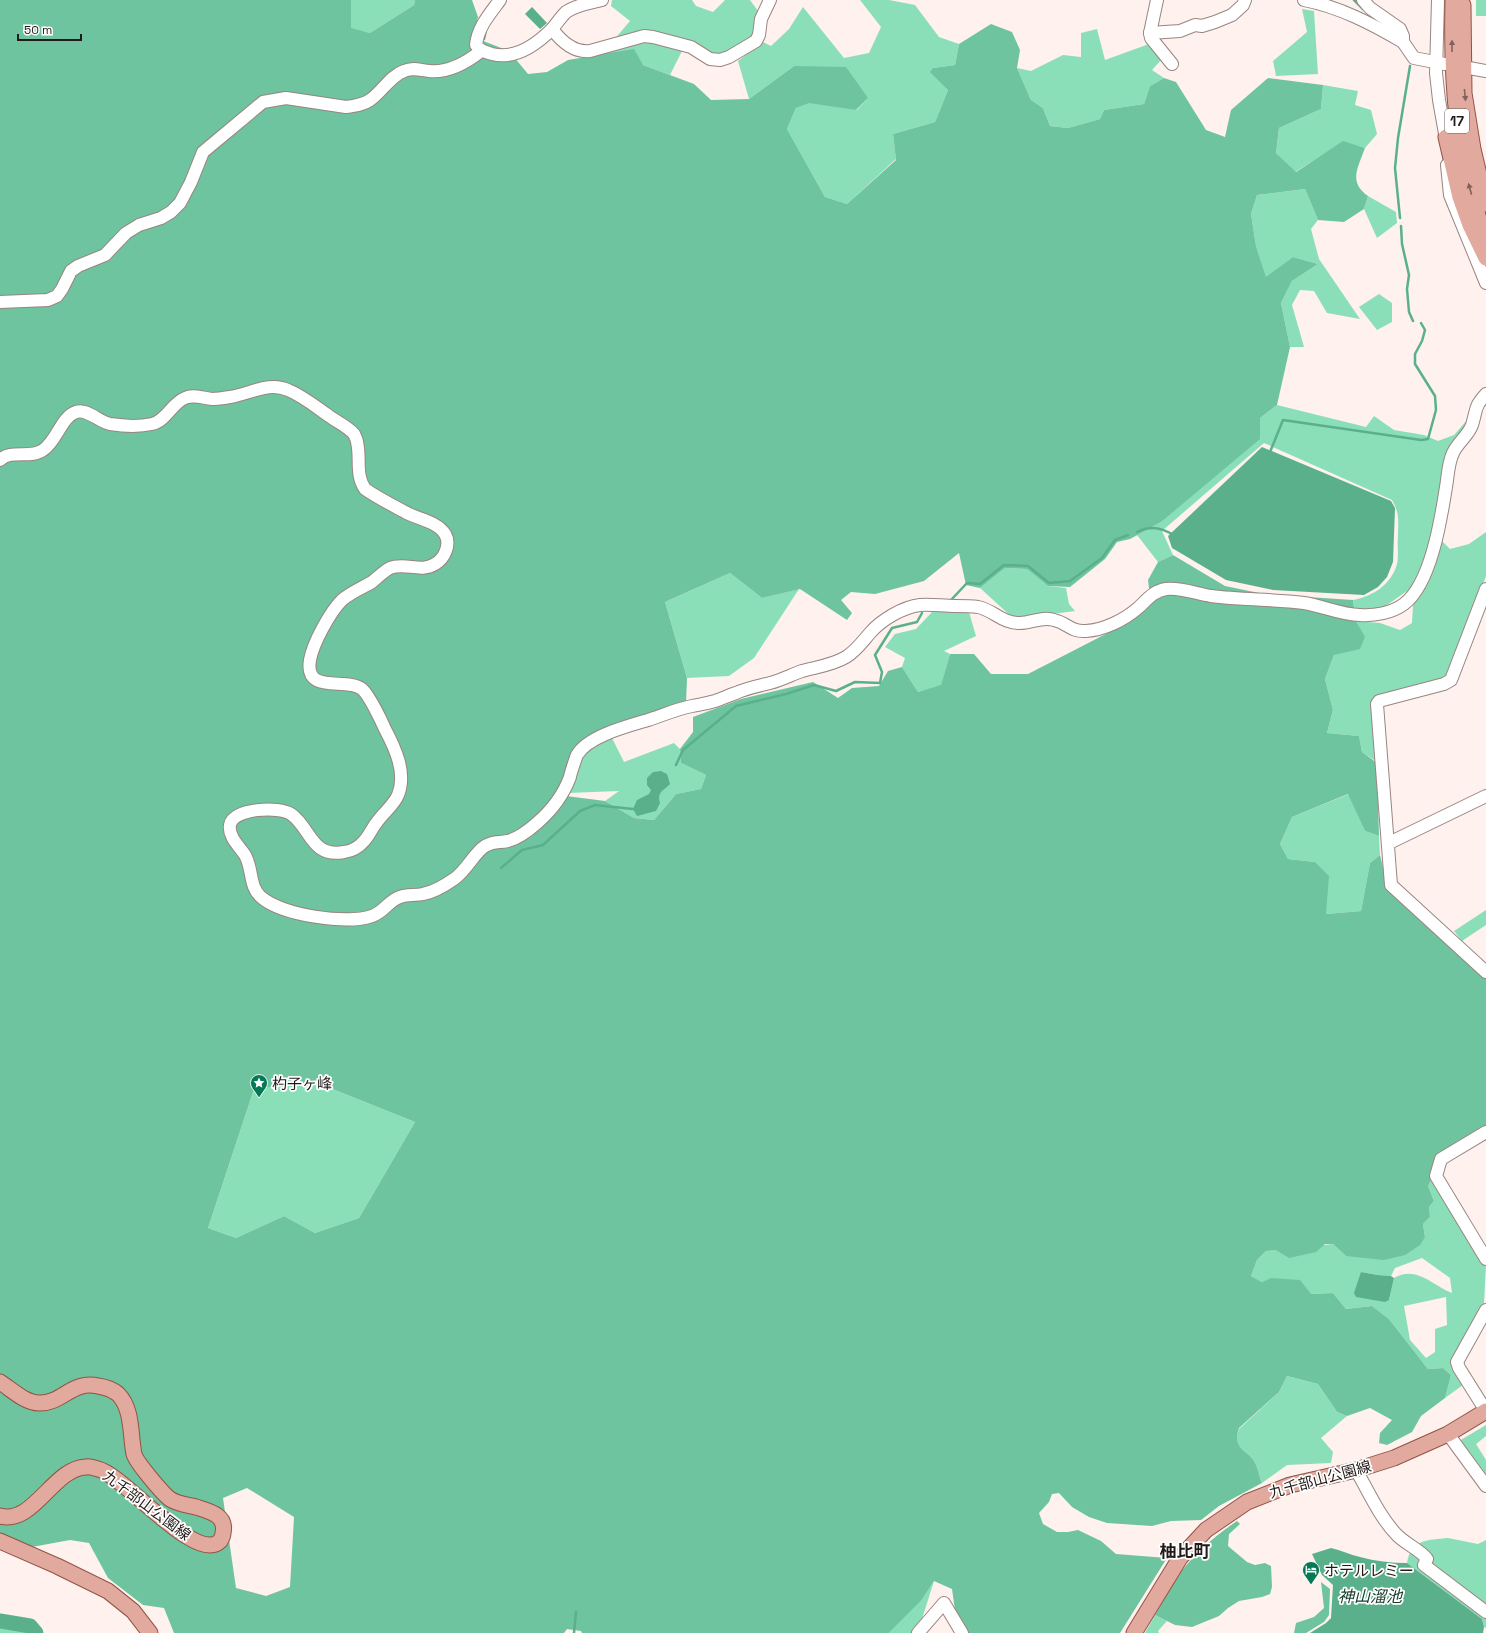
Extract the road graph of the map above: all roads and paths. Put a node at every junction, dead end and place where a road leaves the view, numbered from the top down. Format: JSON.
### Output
{"nodes":[{"id":1,"x":500,"y":0,"type":"edge"},
{"id":2,"x":602,"y":0,"type":"edge"},
{"id":3,"x":770,"y":0,"type":"edge"},
{"id":4,"x":1157,"y":0,"type":"edge"},
{"id":5,"x":1245,"y":0,"type":"edge"},
{"id":6,"x":1304,"y":0,"type":"edge"},
{"id":7,"x":1363,"y":0,"type":"edge"},
{"id":8,"x":1438,"y":0,"type":"edge"},
{"id":9,"x":1453,"y":0,"type":"edge"},
{"id":10,"x":1463,"y":0,"type":"edge"},
{"id":11,"x":575,"y":3,"type":"edge"},
{"id":12,"x":552,"y":28,"type":"junction"},
{"id":13,"x":1150,"y":34,"type":"junction"},
{"id":14,"x":1404,"y":42,"type":"junction"},
{"id":15,"x":481,"y":51,"type":"junction"},
{"id":16,"x":1440,"y":63,"type":"junction"},
{"id":17,"x":1172,"y":64,"type":"dead end"},
{"id":18,"x":1469,"y":68,"type":"dead end"},
{"id":19,"x":1486,"y":71,"type":"edge"},
{"id":20,"x":1446,"y":137,"type":"junction"},
{"id":21,"x":1486,"y":204,"type":"edge"},
{"id":22,"x":1486,"y":239,"type":"edge"},
{"id":23,"x":1486,"y":258,"type":"edge"},
{"id":24,"x":1486,"y":283,"type":"edge"},
{"id":25,"x":0,"y":302,"type":"edge"},
{"id":26,"x":1486,"y":394,"type":"edge"},
{"id":27,"x":0,"y":460,"type":"edge"},
{"id":28,"x":1486,"y":589,"type":"edge"},
{"id":29,"x":1486,"y":796,"type":"edge"},
{"id":30,"x":1389,"y":843,"type":"junction"},
{"id":31,"x":1486,"y":972,"type":"edge"},
{"id":32,"x":1486,"y":1132,"type":"edge"},
{"id":33,"x":1486,"y":1259,"type":"edge"},
{"id":34,"x":1486,"y":1310,"type":"edge"},
{"id":35,"x":0,"y":1382,"type":"edge"},
{"id":36,"x":1486,"y":1411,"type":"edge"},
{"id":37,"x":1448,"y":1434,"type":"junction"},
{"id":38,"x":1356,"y":1470,"type":"junction"},
{"id":39,"x":1486,"y":1486,"type":"edge"},
{"id":40,"x":0,"y":1516,"type":"edge"},
{"id":41,"x":0,"y":1541,"type":"edge"},
{"id":42,"x":1486,"y":1612,"type":"edge"},
{"id":43,"x":150,"y":1633,"type":"edge"},
{"id":44,"x":918,"y":1633,"type":"edge"},
{"id":45,"x":962,"y":1633,"type":"edge"},
{"id":46,"x":1134,"y":1633,"type":"edge"}],
"edges":[{"from":1,"to":15,"type":"street"},
{"from":2,"to":11,"type":"street"},
{"from":3,"to":12,"type":"street"},
{"from":4,"to":13,"type":"street"},
{"from":5,"to":13,"type":"street"},
{"from":6,"to":14,"type":"street"},
{"from":7,"to":14,"type":"street"},
{"from":8,"to":16,"type":"street"},
{"from":22,"to":9,"type":"main road","number":"17","one_way":true},
{"from":10,"to":21,"type":"main road","number":"17","one_way":true},
{"from":11,"to":12,"type":"street"},
{"from":12,"to":15,"type":"street"},
{"from":13,"to":17,"type":"street"},
{"from":14,"to":16,"type":"street"},
{"from":15,"to":25,"type":"street"},
{"from":16,"to":20,"type":"street"},
{"from":18,"to":19,"type":"street"},
{"from":20,"to":23,"type":"main road"},
{"from":20,"to":24,"type":"street"},
{"from":26,"to":27,"type":"street"},
{"from":28,"to":30,"type":"street"},
{"from":29,"to":30,"type":"street"},
{"from":30,"to":31,"type":"street"},
{"from":32,"to":33,"type":"street"},
{"from":34,"to":36,"type":"street"},
{"from":35,"to":40,"type":"main road","name":"九千部山公園線"},
{"from":36,"to":37,"type":"main road","name":"九千部山公園線"},
{"from":37,"to":38,"type":"main road","name":"九千部山公園線"},
{"from":37,"to":39,"type":"street"},
{"from":38,"to":42,"type":"street"},
{"from":38,"to":46,"type":"main road","name":"九千部山公園線"},
{"from":41,"to":43,"type":"main road"},
{"from":44,"to":45,"type":"street"}]}
